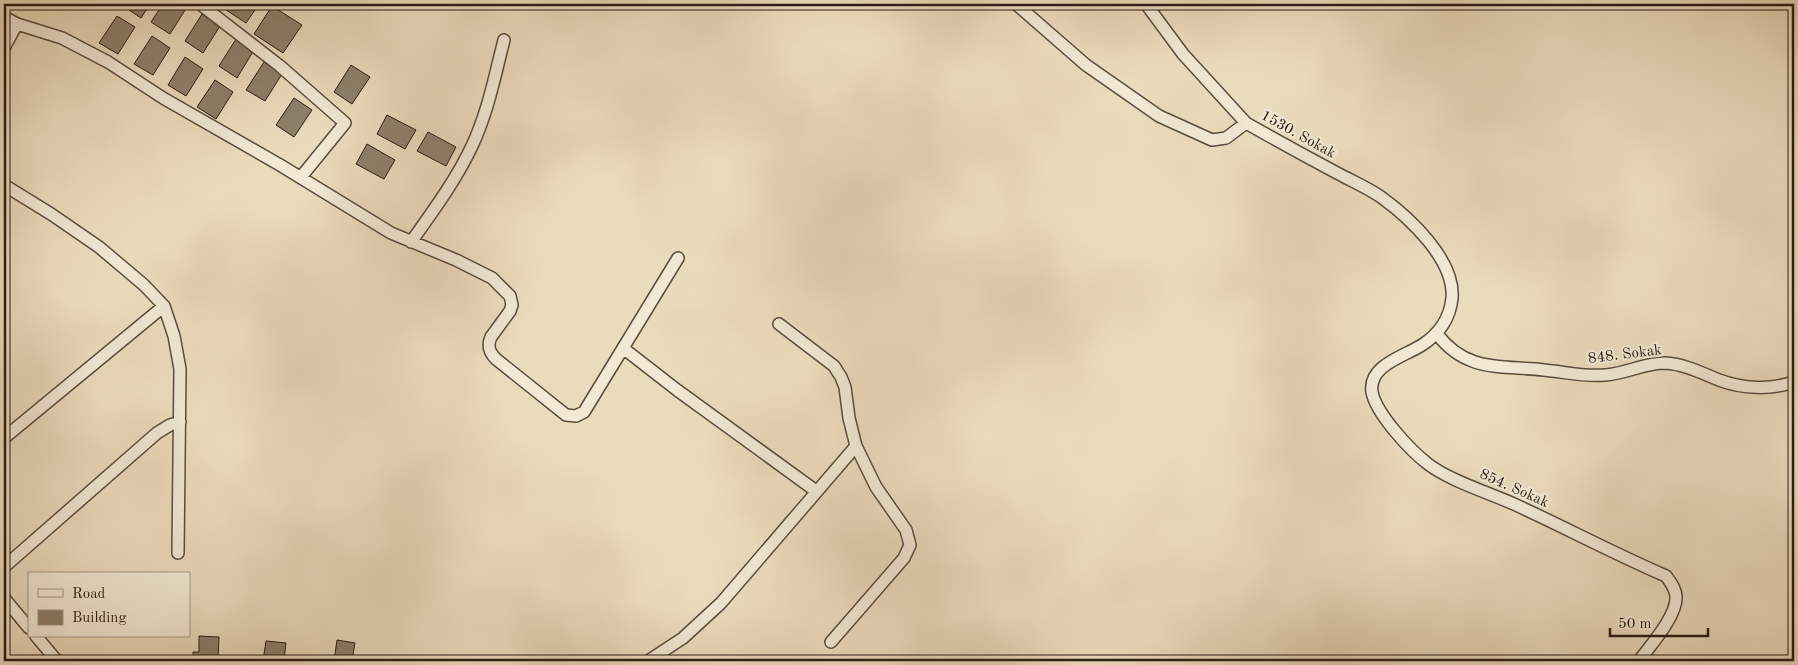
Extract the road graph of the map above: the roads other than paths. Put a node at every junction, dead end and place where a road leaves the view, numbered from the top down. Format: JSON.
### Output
{"nodes":[{"id":1,"x":200,"y":4,"type":"edge"},
{"id":2,"x":1016,"y":4,"type":"edge"},
{"id":3,"x":1146,"y":4,"type":"edge"},
{"id":4,"x":4,"y":17,"type":"edge"},
{"id":5,"x":17,"y":24,"type":"junction"},
{"id":6,"x":504,"y":40,"type":"dead end"},
{"id":7,"x":4,"y":48,"type":"edge"},
{"id":8,"x":1246,"y":123,"type":"junction"},
{"id":9,"x":301,"y":177,"type":"junction"},
{"id":10,"x":4,"y":184,"type":"edge"},
{"id":11,"x":411,"y":242,"type":"junction"},
{"id":12,"x":678,"y":258,"type":"dead end"},
{"id":13,"x":164,"y":306,"type":"junction"},
{"id":14,"x":779,"y":324,"type":"dead end"},
{"id":15,"x":1437,"y":334,"type":"junction"},
{"id":16,"x":623,"y":348,"type":"junction"},
{"id":17,"x":1794,"y":382,"type":"edge"},
{"id":18,"x":180,"y":422,"type":"junction"},
{"id":19,"x":4,"y":438,"type":"edge"},
{"id":20,"x":856,"y":446,"type":"junction"},
{"id":21,"x":816,"y":492,"type":"junction"},
{"id":22,"x":178,"y":553,"type":"dead end"},
{"id":23,"x":4,"y":567,"type":"edge"},
{"id":24,"x":4,"y":598,"type":"edge"},
{"id":25,"x":28,"y":627,"type":"edge"},
{"id":26,"x":38,"y":638,"type":"edge"},
{"id":27,"x":831,"y":642,"type":"dead end"},
{"id":28,"x":57,"y":661,"type":"edge"},
{"id":29,"x":648,"y":661,"type":"edge"},
{"id":30,"x":1639,"y":661,"type":"edge"}],
"edges":[{"from":1,"to":9,"type":"street"},
{"from":2,"to":8,"type":"street","name":"1530. Sokak"},
{"from":3,"to":8,"type":"street"},
{"from":4,"to":5,"type":"street"},
{"from":5,"to":7,"type":"street"},
{"from":5,"to":9,"type":"street"},
{"from":6,"to":11,"type":"street"},
{"from":8,"to":15,"type":"street","name":"1530. Sokak"},
{"from":9,"to":11,"type":"street"},
{"from":10,"to":13,"type":"street"},
{"from":11,"to":16,"type":"street"},
{"from":12,"to":16,"type":"street"},
{"from":13,"to":18,"type":"street"},
{"from":13,"to":19,"type":"street"},
{"from":14,"to":20,"type":"street"},
{"from":15,"to":17,"type":"street","name":"848. Sokak"},
{"from":15,"to":30,"type":"street","name":"854. Sokak"},
{"from":16,"to":21,"type":"street"},
{"from":18,"to":22,"type":"street"},
{"from":18,"to":23,"type":"street"},
{"from":20,"to":21,"type":"street"},
{"from":20,"to":27,"type":"street"},
{"from":21,"to":29,"type":"street"},
{"from":24,"to":25,"type":"street"},
{"from":26,"to":28,"type":"street"}]}
